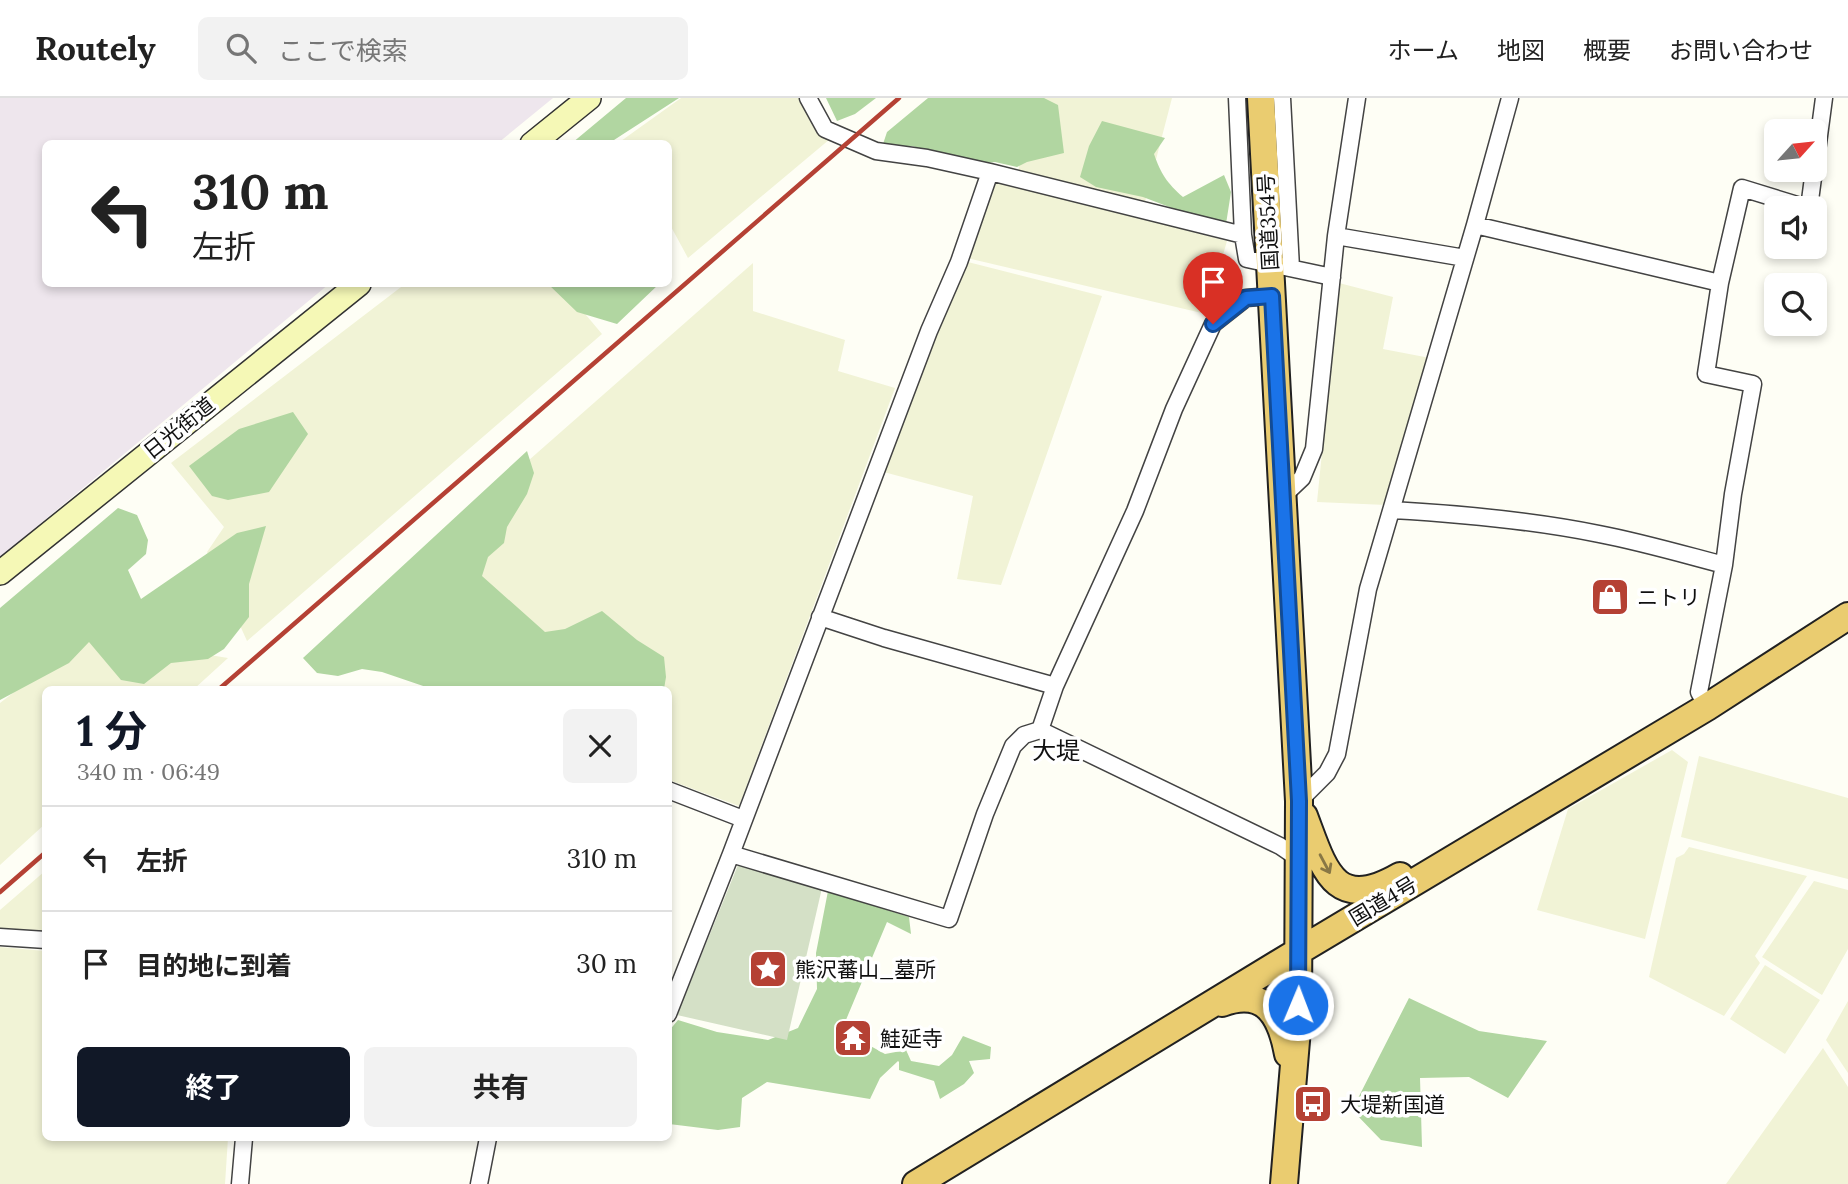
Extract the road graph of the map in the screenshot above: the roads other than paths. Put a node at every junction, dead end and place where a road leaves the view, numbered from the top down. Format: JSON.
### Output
{"nodes":[{"id":1,"x":588,"y":98,"type":"edge"},
{"id":2,"x":808,"y":98,"type":"edge"},
{"id":3,"x":1237,"y":98,"type":"edge"},
{"id":4,"x":1261,"y":98,"type":"edge"},
{"id":5,"x":1282,"y":98,"type":"edge"},
{"id":6,"x":1357,"y":98,"type":"edge"},
{"id":7,"x":1510,"y":98,"type":"edge"},
{"id":8,"x":1824,"y":98,"type":"edge"},
{"id":9,"x":1821,"y":119,"type":"edge"},
{"id":10,"x":537,"y":140,"type":"edge"},
{"id":11,"x":990,"y":172,"type":"junction"},
{"id":12,"x":1768,"y":196,"type":"edge"},
{"id":13,"x":1475,"y":225,"type":"junction"},
{"id":14,"x":1243,"y":235,"type":"junction"},
{"id":15,"x":1336,"y":236,"type":"junction"},
{"id":16,"x":1465,"y":258,"type":"junction"},
{"id":17,"x":1280,"y":266,"type":"junction"},
{"id":18,"x":1332,"y":277,"type":"junction"},
{"id":19,"x":1720,"y":283,"type":"junction"},
{"id":20,"x":355,"y":287,"type":"edge"},
{"id":21,"x":1272,"y":296,"type":"junction"},
{"id":22,"x":1283,"y":496,"type":"junction"},
{"id":23,"x":1392,"y":510,"type":"junction"},
{"id":24,"x":1724,"y":565,"type":"junction"},
{"id":25,"x":0,"y":573,"type":"edge"},
{"id":26,"x":1848,"y":616,"type":"edge"},
{"id":27,"x":820,"y":617,"type":"junction"},
{"id":28,"x":1055,"y":686,"type":"junction"},
{"id":29,"x":1707,"y":707,"type":"junction"},
{"id":30,"x":1040,"y":730,"type":"junction"},
{"id":31,"x":672,"y":791,"type":"edge"},
{"id":32,"x":1299,"y":801,"type":"junction"},
{"id":33,"x":743,"y":818,"type":"junction"},
{"id":34,"x":1465,"y":853,"type":"junction"},
{"id":35,"x":731,"y":854,"type":"junction"},
{"id":36,"x":1299,"y":859,"type":"junction"},
{"id":37,"x":0,"y":937,"type":"edge"},
{"id":38,"x":42,"y":940,"type":"edge"},
{"id":39,"x":1299,"y":951,"type":"junction"},
{"id":40,"x":672,"y":1004,"type":"edge"},
{"id":41,"x":1200,"y":1011,"type":"junction"},
{"id":42,"x":1293,"y":1079,"type":"junction"},
{"id":43,"x":244,"y":1141,"type":"edge"},
{"id":44,"x":487,"y":1141,"type":"edge"},
{"id":45,"x":240,"y":1184,"type":"edge"},
{"id":46,"x":480,"y":1184,"type":"edge"},
{"id":47,"x":916,"y":1184,"type":"edge"},
{"id":48,"x":1284,"y":1184,"type":"edge"}],
"edges":[{"from":1,"to":10,"type":"main road"},
{"from":2,"to":11,"type":"street"},
{"from":3,"to":14,"type":"street"},
{"from":4,"to":17,"type":"highway","name":"国道354号"},
{"from":5,"to":17,"type":"street"},
{"from":6,"to":15,"type":"street"},
{"from":7,"to":13,"type":"street"},
{"from":8,"to":9,"type":"street"},
{"from":11,"to":14,"type":"street"},
{"from":11,"to":27,"type":"street"},
{"from":12,"to":19,"type":"street"},
{"from":13,"to":16,"type":"street"},
{"from":13,"to":19,"type":"street"},
{"from":14,"to":17,"type":"street"},
{"from":15,"to":16,"type":"street"},
{"from":15,"to":18,"type":"street"},
{"from":16,"to":23,"type":"street"},
{"from":17,"to":18,"type":"street"},
{"from":17,"to":21,"type":"highway","name":"国道354号"},
{"from":18,"to":22,"type":"street"},
{"from":19,"to":24,"type":"street"},
{"from":20,"to":25,"type":"main road","name":"日光街道"},
{"from":21,"to":22,"type":"highway","name":"国道354号"},
{"from":21,"to":28,"type":"street"},
{"from":22,"to":32,"type":"highway","name":"国道354号"},
{"from":23,"to":24,"type":"street"},
{"from":23,"to":32,"type":"street"},
{"from":24,"to":29,"type":"street"},
{"from":26,"to":29,"type":"highway","name":"国道4号"},
{"from":27,"to":28,"type":"street"},
{"from":27,"to":33,"type":"street"},
{"from":28,"to":30,"type":"street"},
{"from":29,"to":34,"type":"highway","name":"国道4号"},
{"from":30,"to":35,"type":"street"},
{"from":30,"to":36,"type":"street"},
{"from":31,"to":33,"type":"street"},
{"from":32,"to":34,"type":"highway","one_way":true},
{"from":32,"to":36,"type":"highway","name":"国道354号"},
{"from":33,"to":35,"type":"street"},
{"from":34,"to":39,"type":"highway","name":"国道4号"},
{"from":35,"to":40,"type":"street"},
{"from":36,"to":39,"type":"highway","name":"国道354号"},
{"from":37,"to":38,"type":"street"},
{"from":39,"to":41,"type":"highway","name":"国道4号"},
{"from":39,"to":42,"type":"highway","name":"国道354号"},
{"from":41,"to":42,"type":"highway"},
{"from":41,"to":47,"type":"highway","name":"国道4号"},
{"from":42,"to":48,"type":"highway","name":"国道354号"},
{"from":43,"to":45,"type":"street"},
{"from":44,"to":46,"type":"street"}]}
